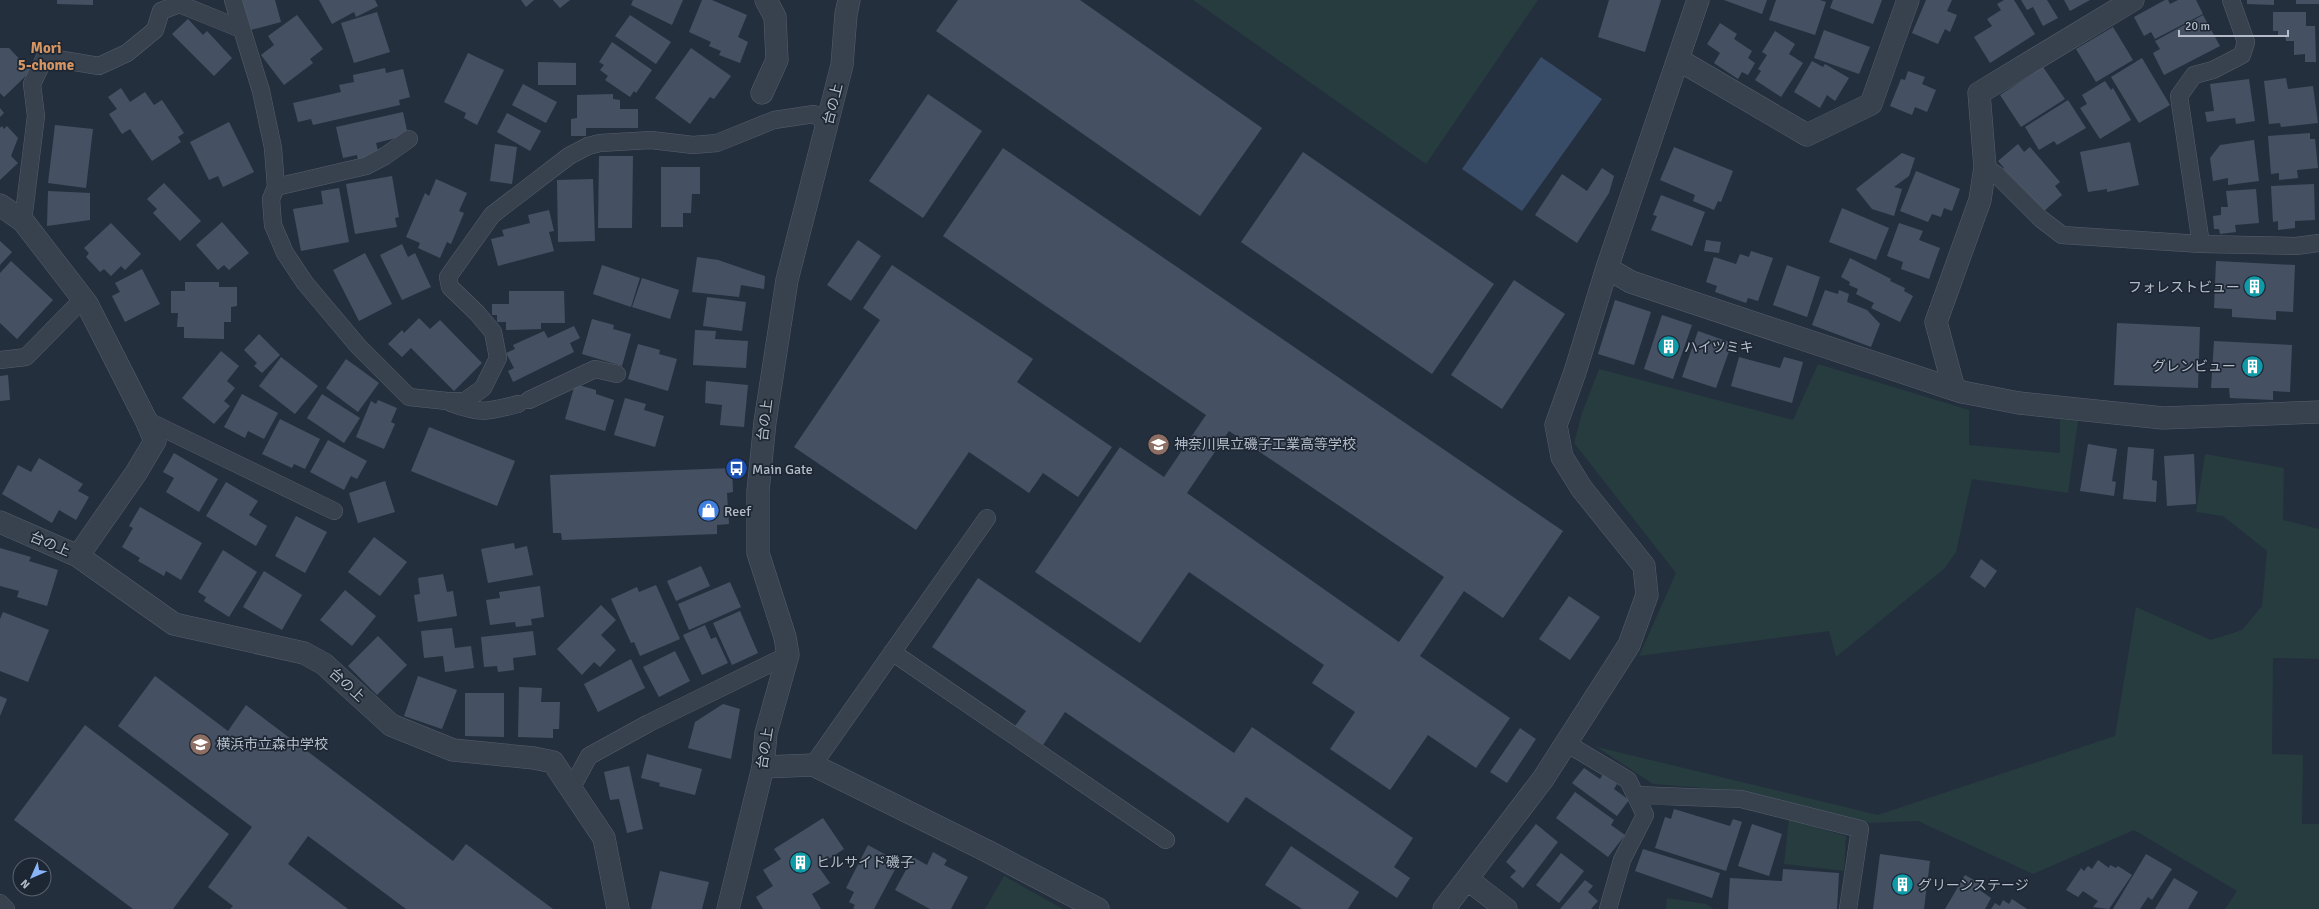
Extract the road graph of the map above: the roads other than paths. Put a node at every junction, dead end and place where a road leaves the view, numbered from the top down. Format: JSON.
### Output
{"nodes":[{"id":1,"x":233,"y":0,"type":"edge"},
{"id":2,"x":766,"y":0,"type":"edge"},
{"id":3,"x":849,"y":0,"type":"edge"},
{"id":4,"x":1698,"y":0,"type":"edge"},
{"id":5,"x":1908,"y":0,"type":"edge"},
{"id":6,"x":2133,"y":0,"type":"edge"},
{"id":7,"x":2231,"y":0,"type":"edge"},
{"id":8,"x":241,"y":29,"type":"junction"},
{"id":9,"x":1679,"y":60,"type":"junction"},
{"id":10,"x":762,"y":93,"type":"dead end"},
{"id":11,"x":828,"y":124,"type":"junction"},
{"id":12,"x":409,"y":139,"type":"dead end"},
{"id":13,"x":1985,"y":167,"type":"junction"},
{"id":14,"x":276,"y":187,"type":"junction"},
{"id":15,"x":0,"y":205,"type":"edge"},
{"id":16,"x":23,"y":221,"type":"junction"},
{"id":17,"x":2319,"y":243,"type":"edge"},
{"id":18,"x":2201,"y":244,"type":"junction"},
{"id":19,"x":1607,"y":268,"type":"junction"},
{"id":20,"x":82,"y":298,"type":"junction"},
{"id":21,"x":0,"y":360,"type":"edge"},
{"id":22,"x":617,"y":374,"type":"dead end"},
{"id":23,"x":1954,"y":389,"type":"junction"},
{"id":24,"x":447,"y":401,"type":"junction"},
{"id":25,"x":2319,"y":412,"type":"edge"},
{"id":26,"x":146,"y":420,"type":"junction"},
{"id":27,"x":334,"y":511,"type":"dead end"},
{"id":28,"x":987,"y":518,"type":"dead end"},
{"id":29,"x":0,"y":522,"type":"edge"},
{"id":30,"x":78,"y":556,"type":"junction"},
{"id":31,"x":892,"y":652,"type":"junction"},
{"id":32,"x":788,"y":655,"type":"junction"},
{"id":33,"x":1566,"y":743,"type":"junction"},
{"id":34,"x":813,"y":765,"type":"junction"},
{"id":35,"x":762,"y":767,"type":"junction"},
{"id":36,"x":571,"y":789,"type":"junction"},
{"id":37,"x":1636,"y":795,"type":"junction"},
{"id":38,"x":1166,"y":840,"type":"dead end"},
{"id":39,"x":1467,"y":879,"type":"junction"},
{"id":40,"x":0,"y":903,"type":"edge"},
{"id":41,"x":6,"y":909,"type":"edge"},
{"id":42,"x":618,"y":909,"type":"edge"},
{"id":43,"x":728,"y":909,"type":"edge"},
{"id":44,"x":1098,"y":909,"type":"edge"},
{"id":45,"x":1444,"y":909,"type":"edge"},
{"id":46,"x":1506,"y":909,"type":"edge"},
{"id":47,"x":1608,"y":909,"type":"edge"},
{"id":48,"x":1848,"y":909,"type":"edge"}],
"edges":[{"from":1,"to":8,"type":"lane"},
{"from":2,"to":10,"type":"street"},
{"from":3,"to":11,"type":"street","name":"台の上"},
{"from":4,"to":9,"type":"street"},
{"from":5,"to":9,"type":"street"},
{"from":6,"to":13,"type":"street"},
{"from":7,"to":18,"type":"lane"},
{"from":8,"to":14,"type":"lane"},
{"from":8,"to":16,"type":"lane"},
{"from":9,"to":19,"type":"street"},
{"from":11,"to":24,"type":"lane"},
{"from":11,"to":32,"type":"street","name":"台の上"},
{"from":12,"to":14,"type":"lane"},
{"from":13,"to":18,"type":"lane"},
{"from":13,"to":23,"type":"street"},
{"from":14,"to":24,"type":"lane"},
{"from":15,"to":16,"type":"street"},
{"from":16,"to":20,"type":"street"},
{"from":17,"to":18,"type":"lane"},
{"from":19,"to":23,"type":"street"},
{"from":19,"to":33,"type":"street"},
{"from":20,"to":21,"type":"lane"},
{"from":20,"to":26,"type":"street"},
{"from":22,"to":24,"type":"lane"},
{"from":23,"to":25,"type":"street"},
{"from":26,"to":27,"type":"lane"},
{"from":26,"to":30,"type":"street"},
{"from":28,"to":31,"type":"lane"},
{"from":29,"to":30,"type":"street","name":"台の上"},
{"from":30,"to":36,"type":"street","name":"台の上"},
{"from":31,"to":34,"type":"lane"},
{"from":31,"to":38,"type":"lane"},
{"from":32,"to":35,"type":"street","name":"台の上"},
{"from":32,"to":36,"type":"lane"},
{"from":33,"to":37,"type":"lane"},
{"from":33,"to":39,"type":"street"},
{"from":34,"to":35,"type":"street"},
{"from":34,"to":44,"type":"street"},
{"from":35,"to":43,"type":"street","name":"台の上"},
{"from":36,"to":42,"type":"street","name":"台の上"},
{"from":37,"to":47,"type":"lane"},
{"from":37,"to":48,"type":"lane"},
{"from":39,"to":45,"type":"street"},
{"from":39,"to":46,"type":"street"},
{"from":40,"to":41,"type":"lane"}]}
